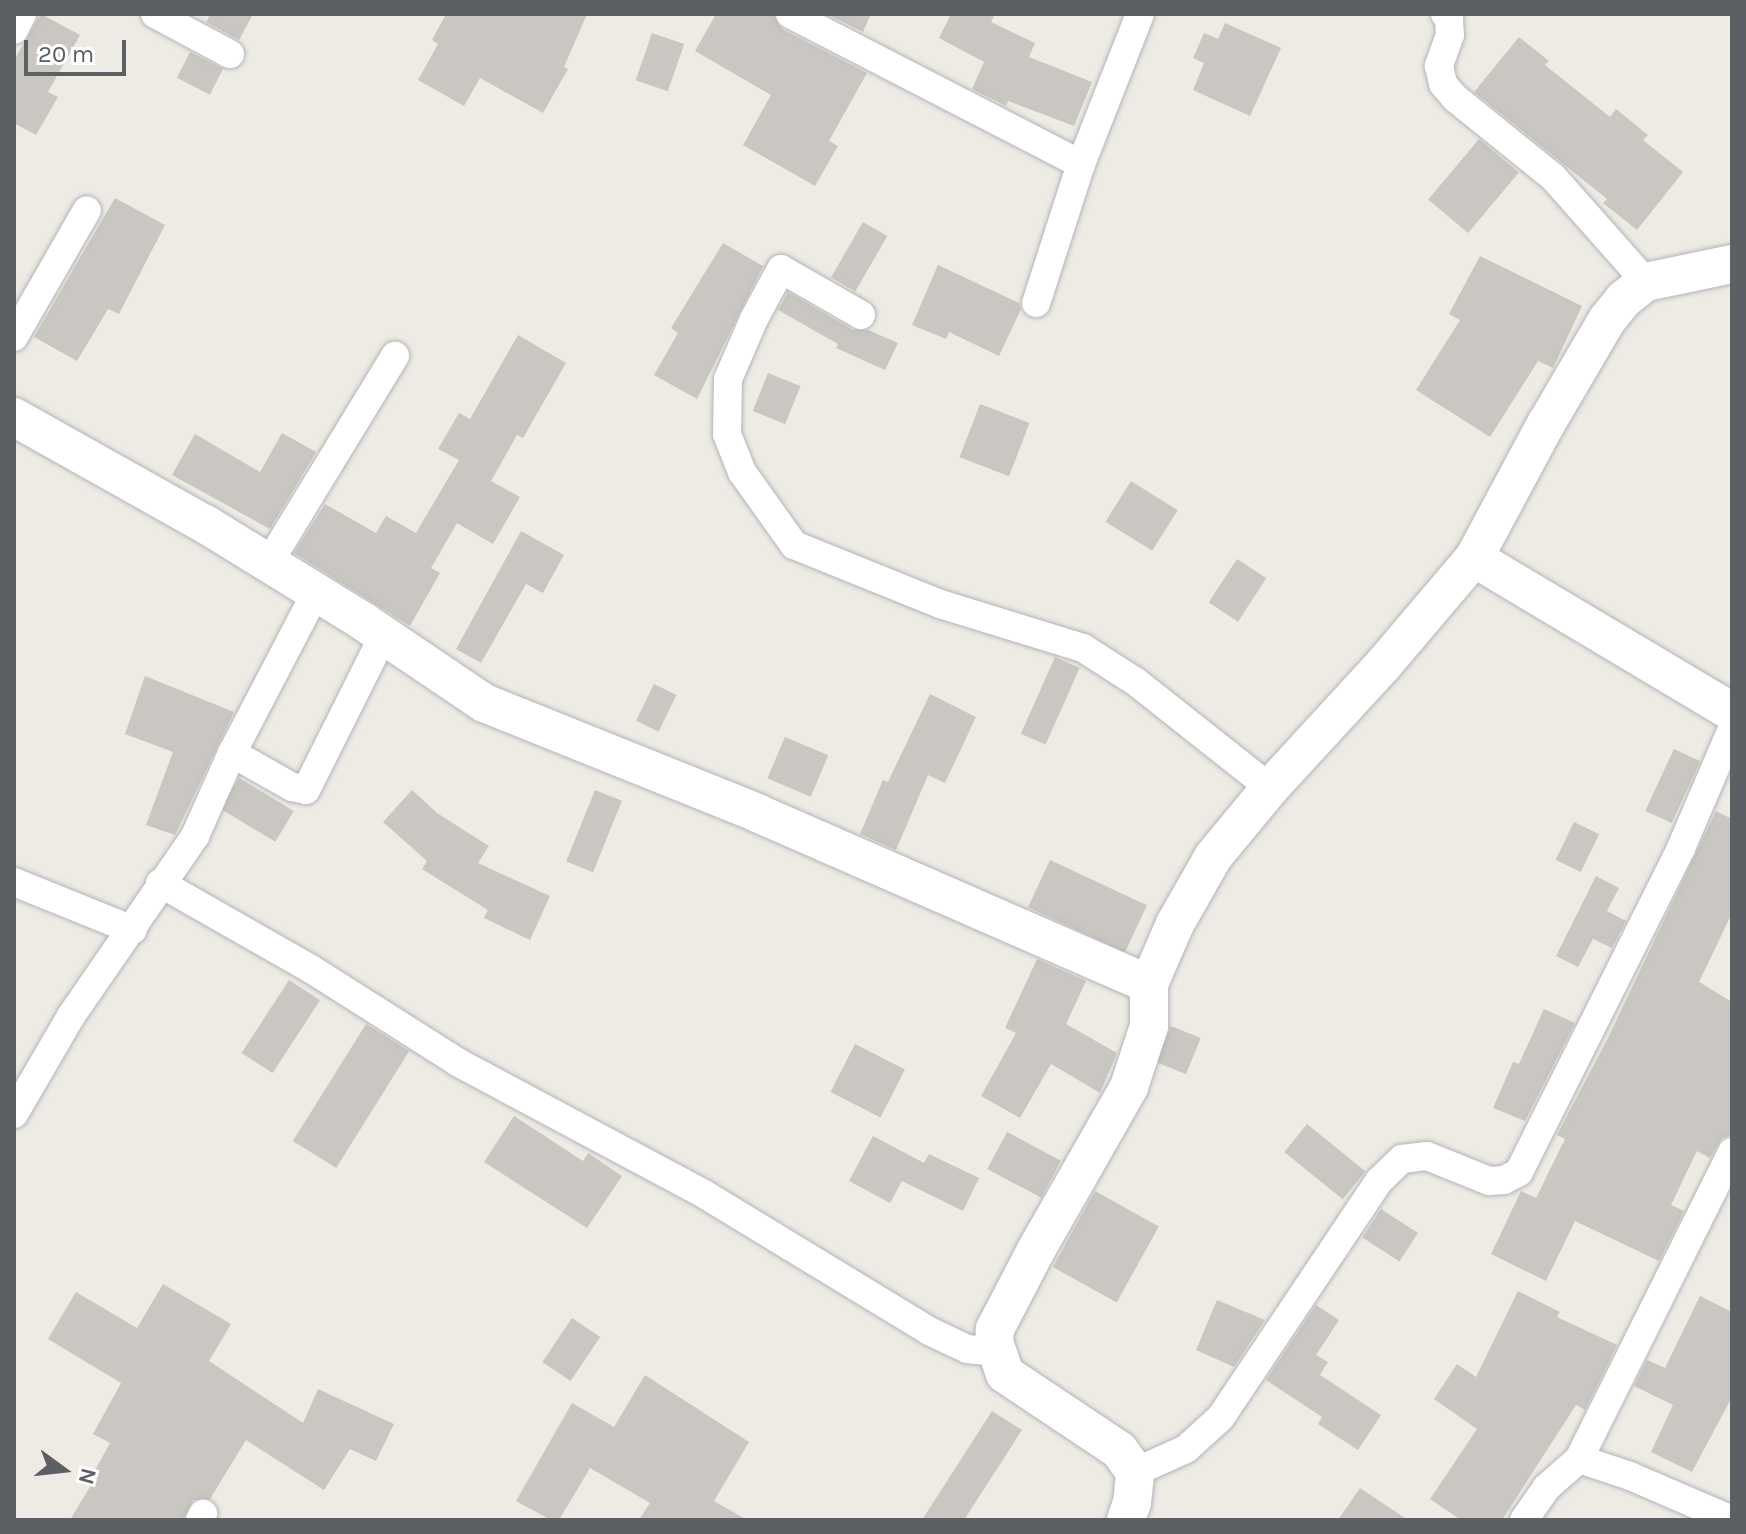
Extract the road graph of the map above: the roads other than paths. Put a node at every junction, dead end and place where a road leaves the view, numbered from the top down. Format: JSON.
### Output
{"nodes":[{"id":1,"x":22,"y":14,"type":"edge"},
{"id":2,"x":155,"y":14,"type":"edge"},
{"id":3,"x":790,"y":14,"type":"edge"},
{"id":4,"x":1140,"y":14,"type":"edge"},
{"id":5,"x":1445,"y":14,"type":"edge"},
{"id":6,"x":14,"y":30,"type":"edge"},
{"id":7,"x":230,"y":54,"type":"dead end"},
{"id":8,"x":1081,"y":164,"type":"junction"},
{"id":9,"x":87,"y":210,"type":"dead end"},
{"id":10,"x":1732,"y":264,"type":"edge"},
{"id":11,"x":1646,"y":282,"type":"junction"},
{"id":12,"x":1036,"y":303,"type":"dead end"},
{"id":13,"x":861,"y":315,"type":"dead end"},
{"id":14,"x":14,"y":337,"type":"edge"},
{"id":15,"x":395,"y":356,"type":"dead end"},
{"id":16,"x":14,"y":417,"type":"edge"},
{"id":17,"x":1474,"y":558,"type":"junction"},
{"id":18,"x":268,"y":564,"type":"junction"},
{"id":19,"x":315,"y":594,"type":"junction"},
{"id":20,"x":383,"y":636,"type":"junction"},
{"id":21,"x":1732,"y":712,"type":"edge"},
{"id":22,"x":1732,"y":729,"type":"edge"},
{"id":23,"x":232,"y":753,"type":"junction"},
{"id":24,"x":1270,"y":788,"type":"junction"},
{"id":25,"x":14,"y":882,"type":"edge"},
{"id":26,"x":160,"y":883,"type":"junction"},
{"id":27,"x":133,"y":930,"type":"junction"},
{"id":28,"x":1149,"y":984,"type":"junction"},
{"id":29,"x":14,"y":1114,"type":"edge"},
{"id":30,"x":1732,"y":1152,"type":"edge"},
{"id":31,"x":995,"y":1352,"type":"junction"},
{"id":32,"x":1579,"y":1459,"type":"junction"},
{"id":33,"x":1135,"y":1472,"type":"junction"},
{"id":34,"x":1126,"y":1520,"type":"edge"},
{"id":35,"x":1524,"y":1520,"type":"edge"},
{"id":36,"x":1732,"y":1520,"type":"edge"}],
"edges":[{"from":1,"to":6,"type":"street"},
{"from":2,"to":7,"type":"street"},
{"from":3,"to":8,"type":"street"},
{"from":4,"to":8,"type":"street"},
{"from":5,"to":11,"type":"street"},
{"from":8,"to":12,"type":"street"},
{"from":9,"to":14,"type":"street"},
{"from":10,"to":11,"type":"street"},
{"from":11,"to":17,"type":"street"},
{"from":13,"to":24,"type":"street"},
{"from":15,"to":18,"type":"street"},
{"from":16,"to":18,"type":"street"},
{"from":17,"to":21,"type":"street"},
{"from":17,"to":24,"type":"street"},
{"from":18,"to":19,"type":"street"},
{"from":19,"to":20,"type":"street"},
{"from":19,"to":23,"type":"street"},
{"from":20,"to":23,"type":"street"},
{"from":20,"to":28,"type":"street"},
{"from":22,"to":33,"type":"street"},
{"from":23,"to":26,"type":"street"},
{"from":24,"to":28,"type":"street"},
{"from":25,"to":27,"type":"street"},
{"from":26,"to":27,"type":"street"},
{"from":26,"to":31,"type":"street"},
{"from":27,"to":29,"type":"street"},
{"from":28,"to":31,"type":"street"},
{"from":30,"to":32,"type":"street"},
{"from":31,"to":33,"type":"street"},
{"from":32,"to":35,"type":"street"},
{"from":32,"to":36,"type":"street"},
{"from":33,"to":34,"type":"street"}]}
